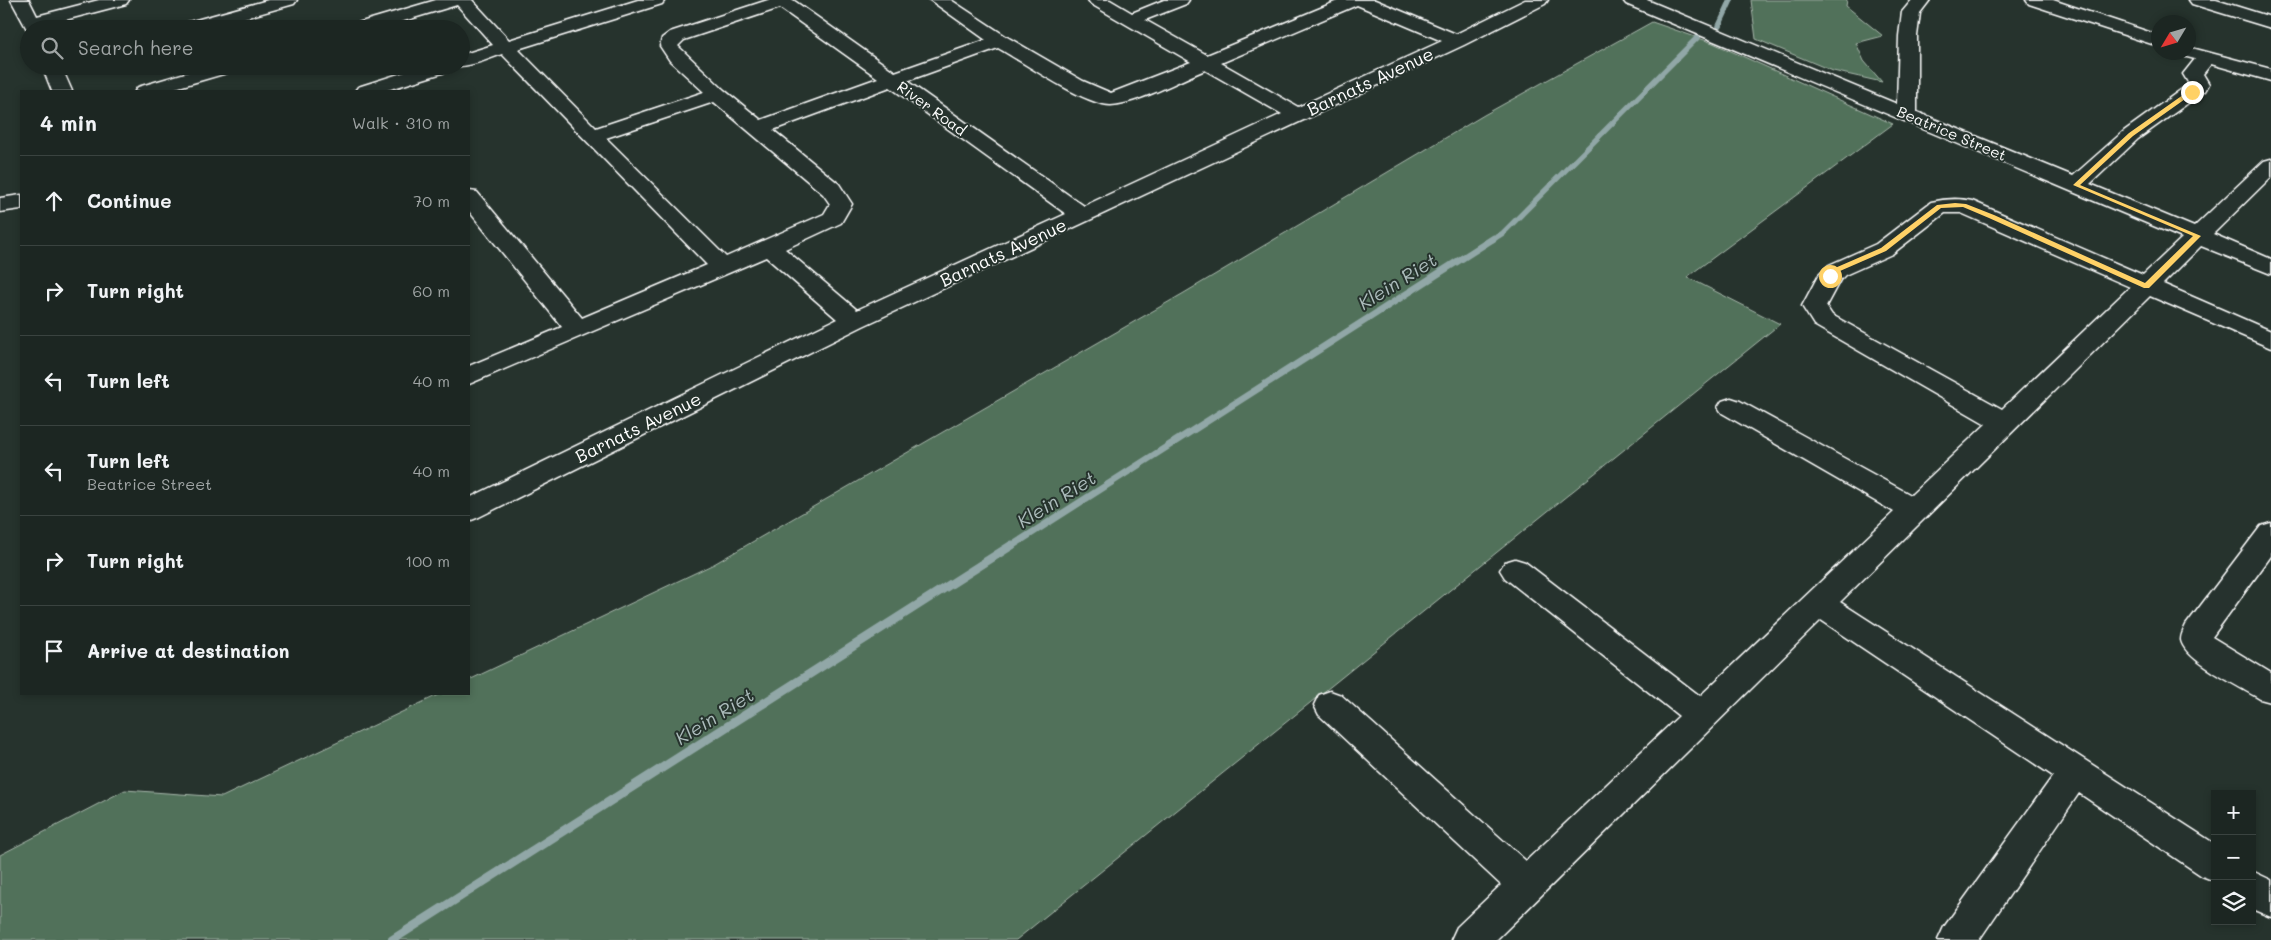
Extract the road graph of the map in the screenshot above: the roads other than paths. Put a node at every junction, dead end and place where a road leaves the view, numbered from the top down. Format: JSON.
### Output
{"nodes":[{"id":1,"x":20,"y":0,"type":"edge"},
{"id":2,"x":120,"y":0,"type":"edge"},
{"id":3,"x":288,"y":0,"type":"edge"},
{"id":4,"x":455,"y":0,"type":"edge"},
{"id":5,"x":462,"y":0,"type":"edge"},
{"id":6,"x":656,"y":0,"type":"edge"},
{"id":7,"x":782,"y":0,"type":"edge"},
{"id":8,"x":939,"y":0,"type":"edge"},
{"id":9,"x":1096,"y":0,"type":"edge"},
{"id":10,"x":1180,"y":0,"type":"edge"},
{"id":11,"x":1355,"y":0,"type":"edge"},
{"id":12,"x":1360,"y":0,"type":"edge"},
{"id":13,"x":1539,"y":0,"type":"edge"},
{"id":14,"x":1632,"y":0,"type":"edge"},
{"id":15,"x":1921,"y":0,"type":"edge"},
{"id":16,"x":2035,"y":0,"type":"edge"},
{"id":17,"x":2198,"y":0,"type":"edge"},
{"id":18,"x":30,"y":20,"type":"edge"},
{"id":19,"x":53,"y":20,"type":"edge"},
{"id":20,"x":216,"y":20,"type":"edge"},
{"id":21,"x":387,"y":20,"type":"edge"},
{"id":22,"x":1130,"y":20,"type":"junction"},
{"id":23,"x":2271,"y":24,"type":"edge"},
{"id":24,"x":2151,"y":39,"type":"edge"},
{"id":25,"x":1000,"y":41,"type":"junction"},
{"id":26,"x":1457,"y":41,"type":"junction"},
{"id":27,"x":505,"y":47,"type":"junction"},
{"id":28,"x":2198,"y":54,"type":"edge"},
{"id":29,"x":470,"y":58,"type":"edge"},
{"id":30,"x":1206,"y":63,"type":"junction"},
{"id":31,"x":55,"y":75,"type":"edge"},
{"id":32,"x":199,"y":75,"type":"edge"},
{"id":33,"x":419,"y":75,"type":"edge"},
{"id":34,"x":2271,"y":75,"type":"edge"},
{"id":35,"x":892,"y":79,"type":"junction"},
{"id":36,"x":62,"y":90,"type":"edge"},
{"id":37,"x":148,"y":90,"type":"edge"},
{"id":38,"x":375,"y":90,"type":"edge"},
{"id":39,"x":717,"y":94,"type":"junction"},
{"id":40,"x":1907,"y":114,"type":"junction"},
{"id":41,"x":1298,"y":115,"type":"junction"},
{"id":42,"x":759,"y":128,"type":"junction"},
{"id":43,"x":592,"y":136,"type":"junction"},
{"id":44,"x":2271,"y":165,"type":"edge"},
{"id":45,"x":2076,"y":185,"type":"junction"},
{"id":46,"x":0,"y":195,"type":"edge"},
{"id":47,"x":20,"y":196,"type":"edge"},
{"id":48,"x":470,"y":198,"type":"edge"},
{"id":49,"x":20,"y":202,"type":"edge"},
{"id":50,"x":0,"y":205,"type":"edge"},
{"id":51,"x":1082,"y":215,"type":"junction"},
{"id":52,"x":2197,"y":236,"type":"junction"},
{"id":53,"x":770,"y":248,"type":"junction"},
{"id":54,"x":2271,"y":266,"type":"edge"},
{"id":55,"x":722,"y":267,"type":"junction"},
{"id":56,"x":2146,"y":286,"type":"junction"},
{"id":57,"x":854,"y":321,"type":"junction"},
{"id":58,"x":577,"y":329,"type":"junction"},
{"id":59,"x":2271,"y":340,"type":"edge"},
{"id":60,"x":470,"y":376,"type":"edge"},
{"id":61,"x":1731,"y":407,"type":"dead end"},
{"id":62,"x":2005,"y":423,"type":"junction"},
{"id":63,"x":470,"y":510,"type":"edge"},
{"id":64,"x":1914,"y":510,"type":"junction"},
{"id":65,"x":2271,"y":534,"type":"edge"},
{"id":66,"x":1515,"y":570,"type":"dead end"},
{"id":67,"x":1818,"y":603,"type":"junction"},
{"id":68,"x":2271,"y":689,"type":"edge"},
{"id":69,"x":1330,"y":705,"type":"dead end"},
{"id":70,"x":1702,"y":716,"type":"junction"},
{"id":71,"x":2074,"y":773,"type":"junction"},
{"id":72,"x":2211,"y":861,"type":"edge"},
{"id":73,"x":1527,"y":885,"type":"junction"},
{"id":74,"x":2256,"y":891,"type":"edge"},
{"id":75,"x":2271,"y":900,"type":"edge"},
{"id":76,"x":1470,"y":940,"type":"edge"},
{"id":77,"x":1957,"y":940,"type":"edge"}],
"edges":[{"from":1,"to":18,"type":"street"},
{"from":2,"to":19,"type":"street"},
{"from":3,"to":20,"type":"street"},
{"from":4,"to":21,"type":"street"},
{"from":5,"to":27,"type":"street"},
{"from":6,"to":27,"type":"street"},
{"from":7,"to":35,"type":"street","name":"River Road"},
{"from":7,"to":39,"type":"street"},
{"from":8,"to":25,"type":"street"},
{"from":9,"to":22,"type":"street"},
{"from":10,"to":22,"type":"street"},
{"from":11,"to":30,"type":"street"},
{"from":12,"to":26,"type":"street"},
{"from":13,"to":26,"type":"street","name":"Barnats Avenue"},
{"from":14,"to":40,"type":"street","name":"Beatrice Street"},
{"from":15,"to":40,"type":"street"},
{"from":16,"to":24,"type":"street"},
{"from":17,"to":23,"type":"street"},
{"from":22,"to":30,"type":"street"},
{"from":25,"to":30,"type":"street"},
{"from":25,"to":35,"type":"street"},
{"from":26,"to":41,"type":"street","name":"Barnats Avenue"},
{"from":27,"to":29,"type":"street"},
{"from":27,"to":43,"type":"street"},
{"from":28,"to":34,"type":"street"},
{"from":28,"to":45,"type":"street"},
{"from":30,"to":41,"type":"street"},
{"from":31,"to":36,"type":"street"},
{"from":32,"to":37,"type":"street"},
{"from":33,"to":38,"type":"street"},
{"from":35,"to":42,"type":"street"},
{"from":35,"to":51,"type":"street","name":"River Road"},
{"from":39,"to":42,"type":"street"},
{"from":39,"to":43,"type":"street"},
{"from":40,"to":45,"type":"street","name":"Beatrice Street"},
{"from":41,"to":51,"type":"street","name":"Barnats Avenue"},
{"from":42,"to":53,"type":"street"},
{"from":43,"to":55,"type":"street"},
{"from":44,"to":52,"type":"street"},
{"from":45,"to":52,"type":"street","name":"Beatrice Street"},
{"from":46,"to":47,"type":"street"},
{"from":48,"to":58,"type":"street"},
{"from":49,"to":50,"type":"street"},
{"from":51,"to":57,"type":"street","name":"Barnats Avenue"},
{"from":52,"to":54,"type":"street","name":"Beatrice Street"},
{"from":52,"to":56,"type":"street"},
{"from":53,"to":55,"type":"street"},
{"from":53,"to":57,"type":"street"},
{"from":55,"to":58,"type":"street"},
{"from":56,"to":59,"type":"street"},
{"from":56,"to":62,"type":"street"},
{"from":56,"to":62,"type":"street"},
{"from":57,"to":63,"type":"street","name":"Barnats Avenue"},
{"from":58,"to":60,"type":"street"},
{"from":61,"to":64,"type":"street"},
{"from":62,"to":64,"type":"street"},
{"from":64,"to":67,"type":"street"},
{"from":65,"to":68,"type":"street"},
{"from":66,"to":70,"type":"street"},
{"from":67,"to":70,"type":"street"},
{"from":67,"to":71,"type":"street"},
{"from":69,"to":73,"type":"street"},
{"from":70,"to":73,"type":"street"},
{"from":71,"to":72,"type":"street"},
{"from":71,"to":77,"type":"street"},
{"from":73,"to":76,"type":"street"},
{"from":74,"to":75,"type":"street"}]}
